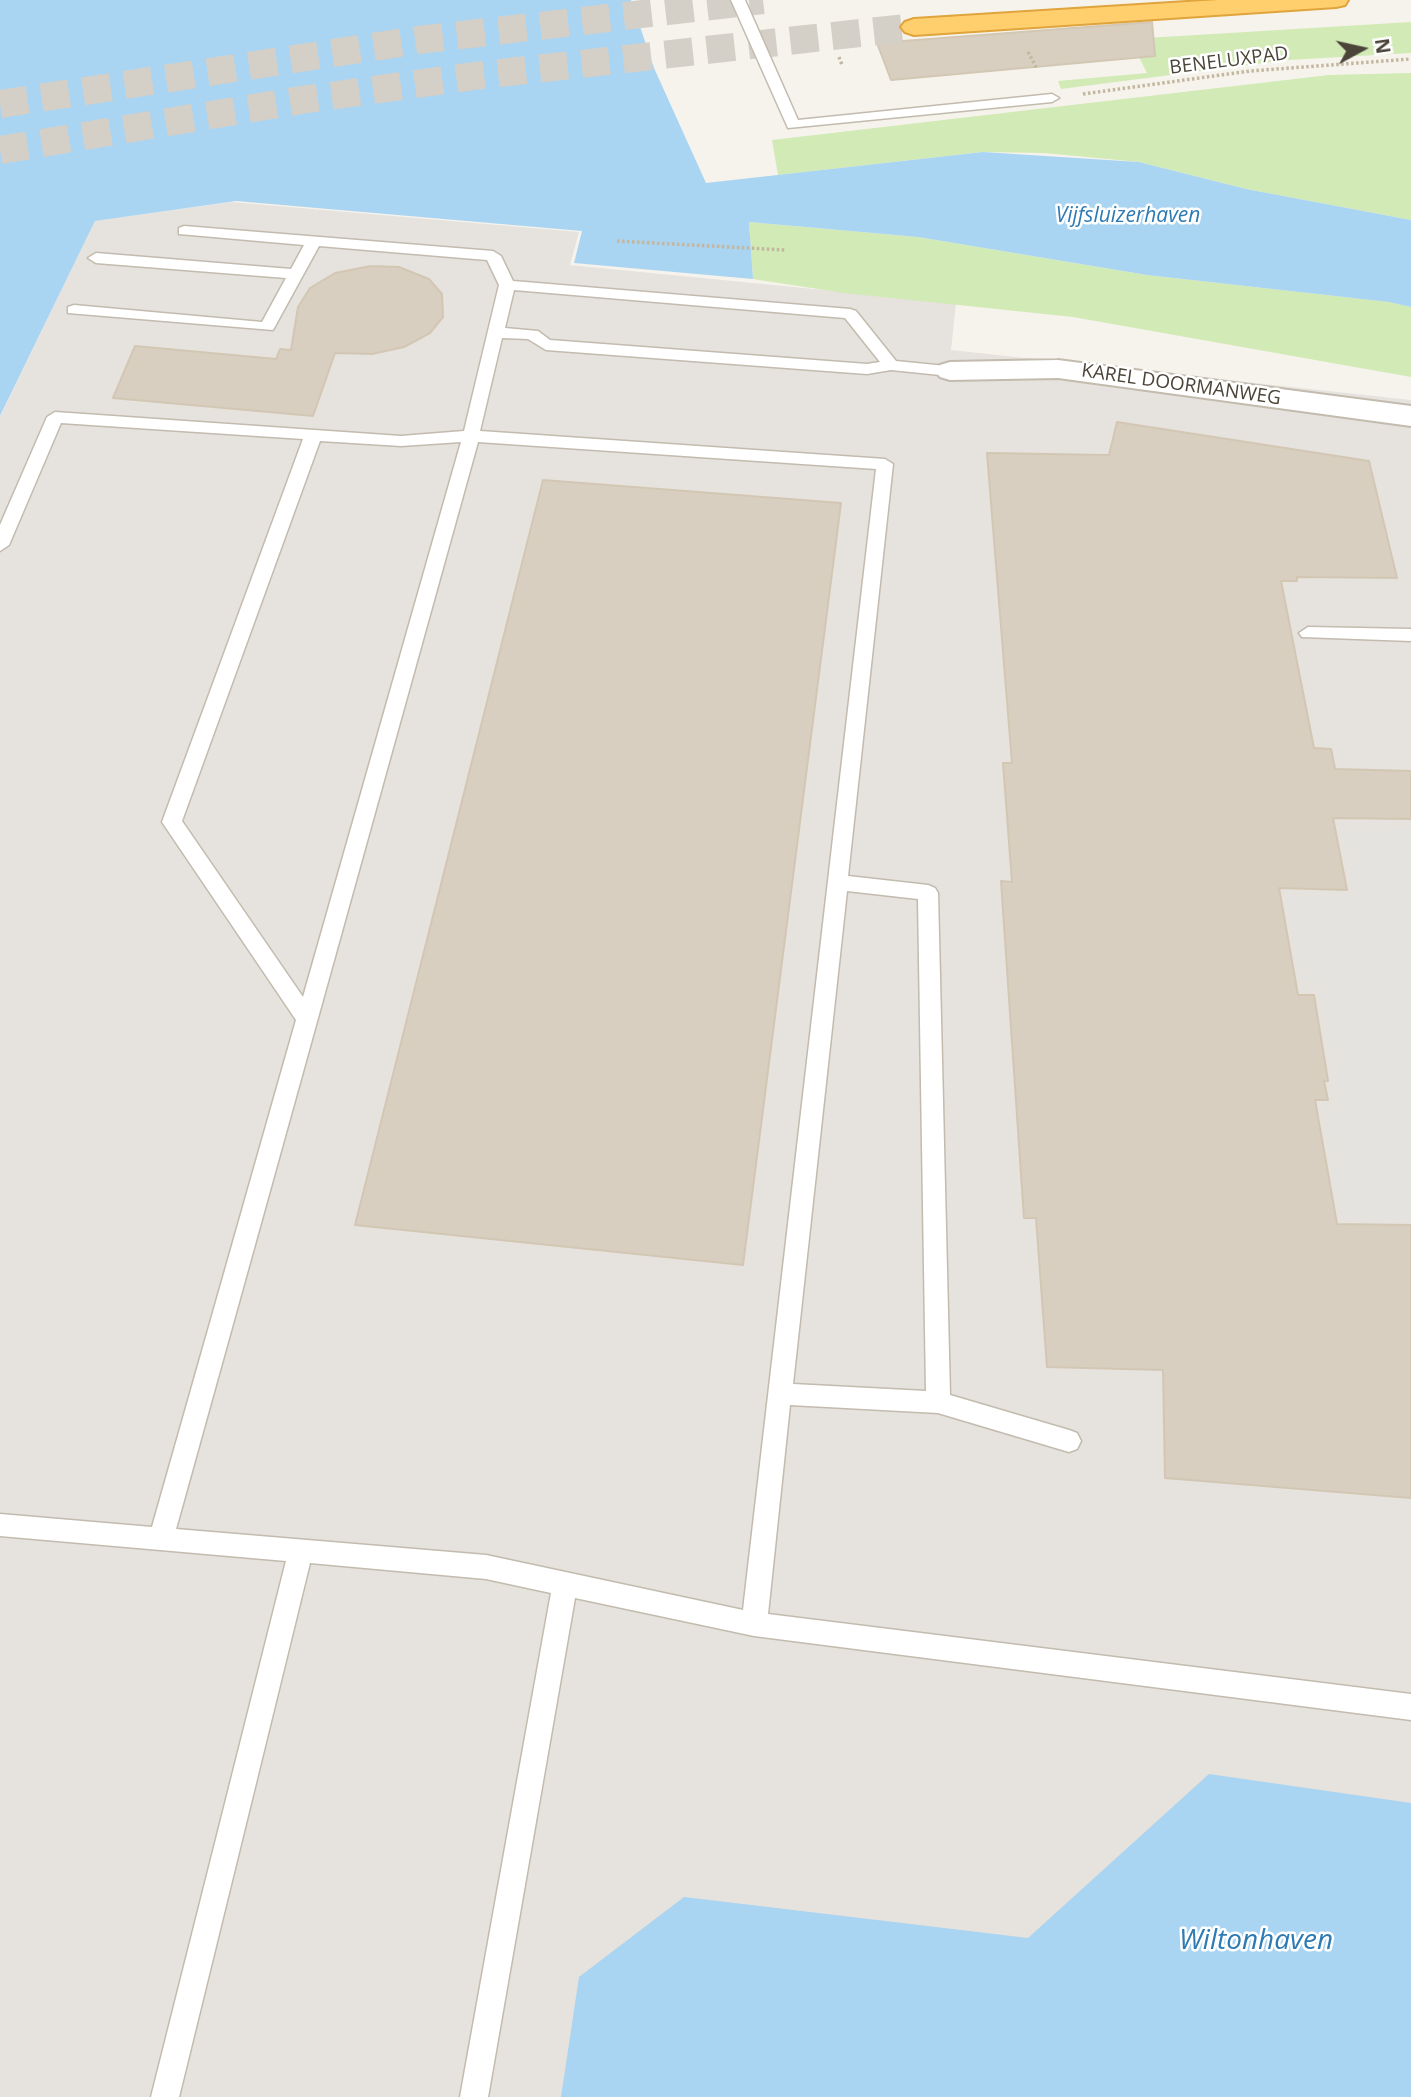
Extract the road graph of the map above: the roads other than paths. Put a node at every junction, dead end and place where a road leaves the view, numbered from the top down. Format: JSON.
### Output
{"nodes":[{"id":1,"x":738,"y":0,"type":"edge"},
{"id":2,"x":1336,"y":0,"type":"edge"},
{"id":3,"x":914,"y":27,"type":"tunnel mouth"},
{"id":4,"x":1052,"y":98,"type":"road end"},
{"id":5,"x":184,"y":230,"type":"dead end"},
{"id":6,"x":314,"y":241,"type":"junction"},
{"id":7,"x":96,"y":258,"type":"dead end"},
{"id":8,"x":296,"y":274,"type":"junction"},
{"id":9,"x":507,"y":285,"type":"junction"},
{"id":10,"x":74,"y":310,"type":"dead end"},
{"id":11,"x":495,"y":332,"type":"junction"},
{"id":12,"x":891,"y":365,"type":"junction"},
{"id":13,"x":950,"y":372,"type":"joint"},
{"id":14,"x":1411,"y":416,"type":"edge"},
{"id":15,"x":313,"y":436,"type":"junction"},
{"id":16,"x":471,"y":436,"type":"junction"},
{"id":17,"x":0,"y":545,"type":"edge"},
{"id":18,"x":1308,"y":633,"type":"dead end"},
{"id":19,"x":1411,"y":635,"type":"edge"},
{"id":20,"x":837,"y":881,"type":"junction"},
{"id":21,"x":307,"y":1018,"type":"junction"},
{"id":22,"x":780,"y":1394,"type":"junction"},
{"id":23,"x":938,"y":1402,"type":"junction"},
{"id":24,"x":1069,"y":1441,"type":"dead end"},
{"id":25,"x":0,"y":1526,"type":"edge"},
{"id":26,"x":161,"y":1539,"type":"junction"},
{"id":27,"x":301,"y":1551,"type":"junction"},
{"id":28,"x":565,"y":1584,"type":"junction"},
{"id":29,"x":754,"y":1624,"type":"junction"},
{"id":30,"x":1411,"y":1707,"type":"edge"},
{"id":31,"x":165,"y":2097,"type":"edge"},
{"id":32,"x":474,"y":2097,"type":"edge"}],
"edges":[{"from":1,"to":4,"type":"lane"},
{"from":2,"to":3,"type":"highway"},
{"from":5,"to":6,"type":"lane"},
{"from":6,"to":8,"type":"lane"},
{"from":6,"to":9,"type":"lane"},
{"from":7,"to":8,"type":"lane"},
{"from":8,"to":10,"type":"lane"},
{"from":9,"to":11,"type":"lane"},
{"from":9,"to":12,"type":"lane"},
{"from":11,"to":12,"type":"lane"},
{"from":11,"to":16,"type":"lane"},
{"from":12,"to":13,"type":"lane"},
{"from":13,"to":14,"type":"street","name":"KAREL DOORMANWEG"},
{"from":15,"to":16,"type":"lane"},
{"from":15,"to":17,"type":"lane"},
{"from":15,"to":21,"type":"lane"},
{"from":16,"to":20,"type":"lane"},
{"from":16,"to":21,"type":"lane"},
{"from":18,"to":19,"type":"lane"},
{"from":20,"to":22,"type":"lane"},
{"from":20,"to":23,"type":"lane"},
{"from":21,"to":26,"type":"lane"},
{"from":22,"to":23,"type":"lane"},
{"from":22,"to":29,"type":"lane"},
{"from":23,"to":24,"type":"lane"},
{"from":25,"to":26,"type":"lane"},
{"from":26,"to":27,"type":"lane"},
{"from":27,"to":28,"type":"lane"},
{"from":27,"to":31,"type":"lane"},
{"from":28,"to":29,"type":"lane"},
{"from":28,"to":32,"type":"lane"},
{"from":29,"to":30,"type":"lane"}]}
